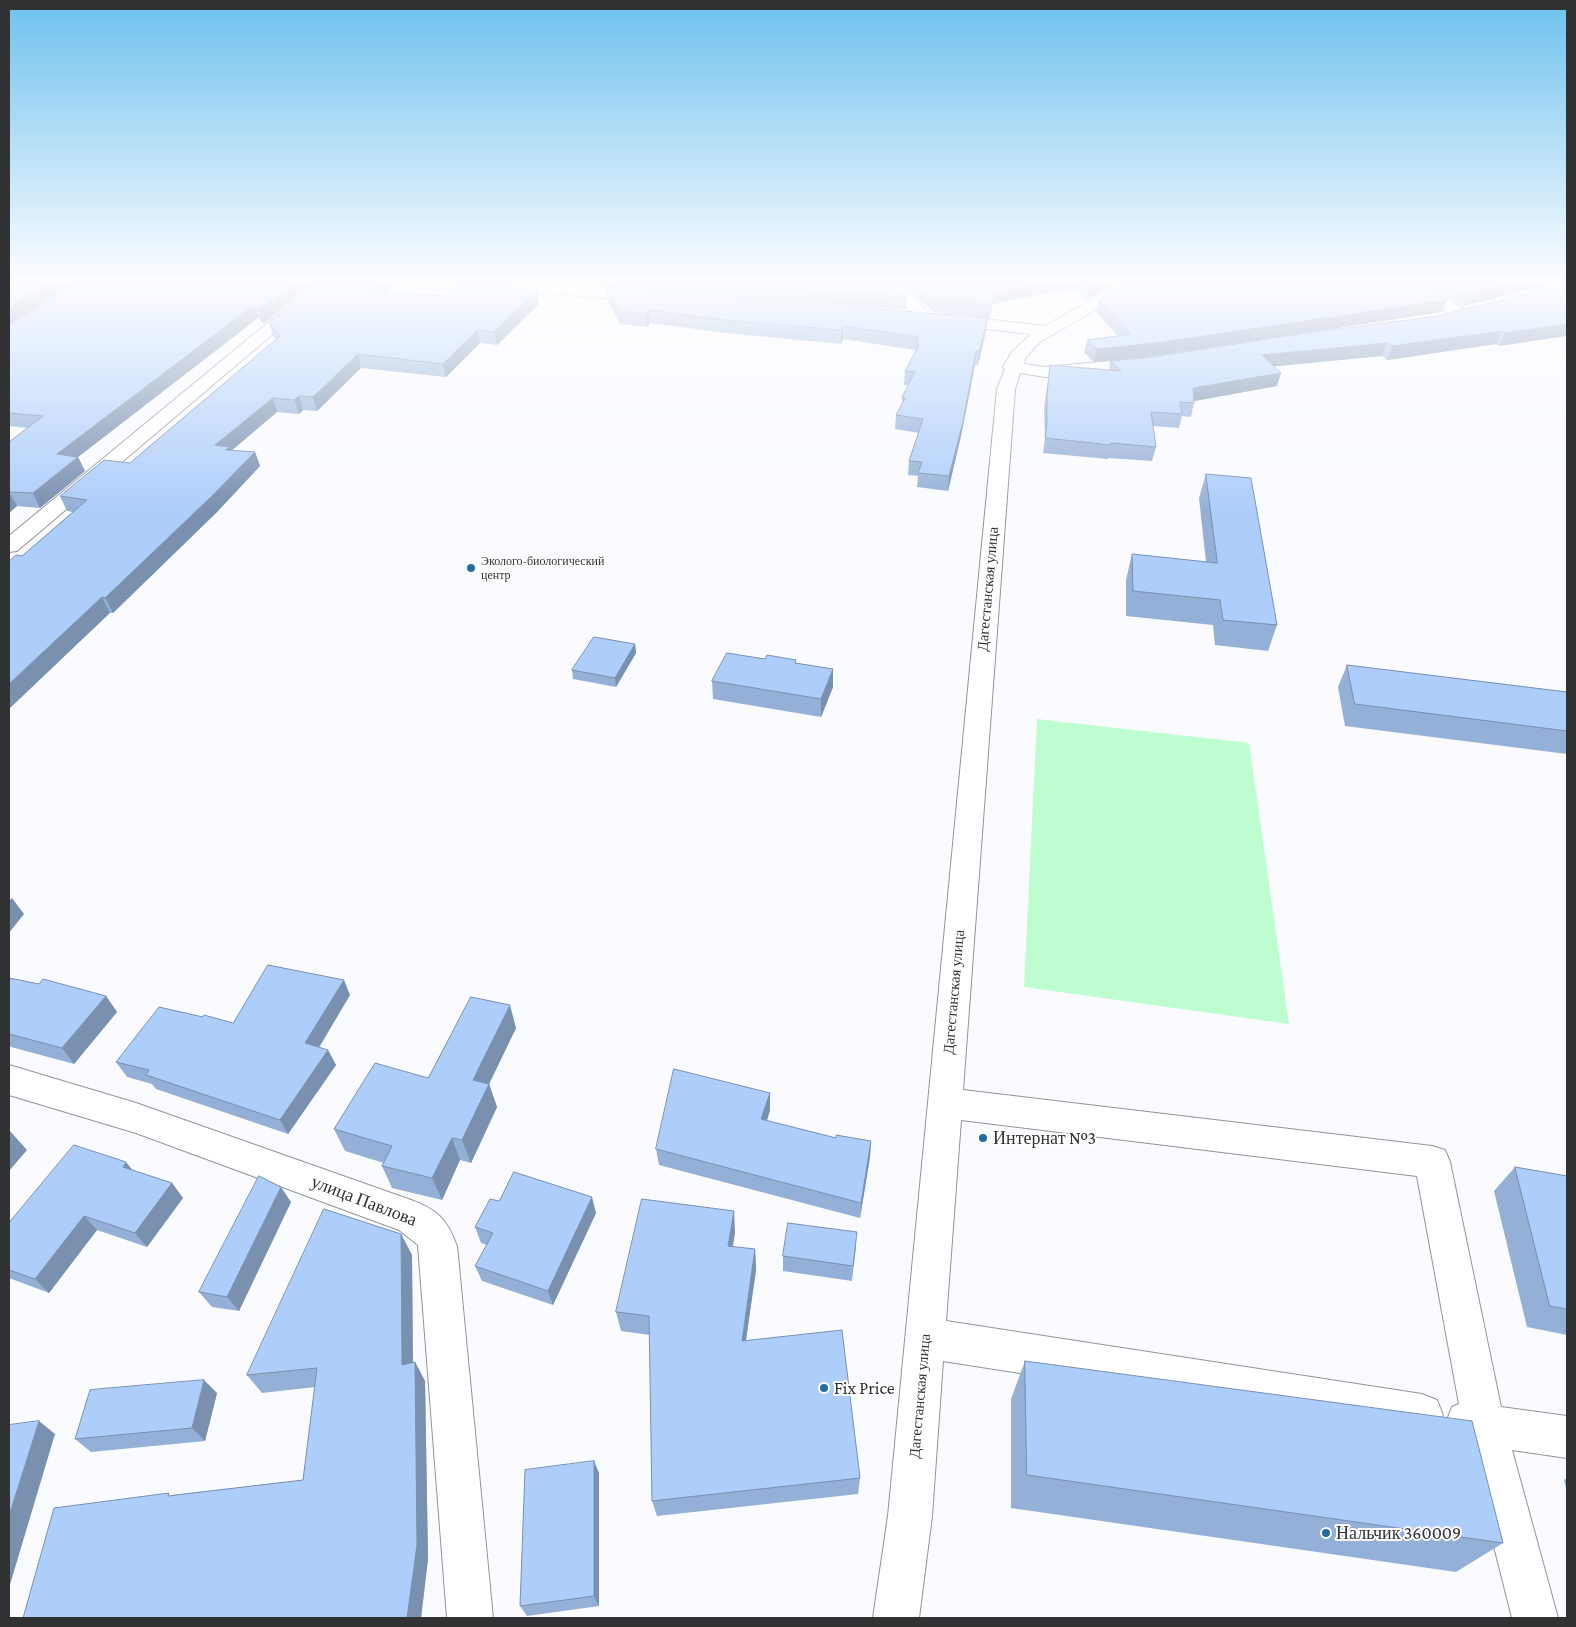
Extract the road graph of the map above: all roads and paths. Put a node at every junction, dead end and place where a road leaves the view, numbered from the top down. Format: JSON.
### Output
{"nodes":[{"id":1,"x":234,"y":359,"type":"edge"},
{"id":2,"x":1016,"y":359,"type":"edge"},
{"id":3,"x":1158,"y":362,"type":"edge"},
{"id":4,"x":1012,"y":367,"type":"junction"},
{"id":5,"x":9,"y":546,"type":"edge"},
{"id":6,"x":9,"y":1080,"type":"edge"},
{"id":7,"x":944,"y":1103,"type":"junction"},
{"id":8,"x":924,"y":1338,"type":"junction"},
{"id":9,"x":1484,"y":1425,"type":"junction"},
{"id":10,"x":1567,"y":1437,"type":"edge"},
{"id":11,"x":470,"y":1618,"type":"edge"},
{"id":12,"x":896,"y":1618,"type":"edge"},
{"id":13,"x":1535,"y":1618,"type":"edge"}],
"edges":[{"from":1,"to":5,"type":"street"},
{"from":2,"to":4,"type":"street"},
{"from":3,"to":4,"type":"street"},
{"from":4,"to":7,"type":"street","name":"Дагестанская улица"},
{"from":6,"to":11,"type":"street","name":"улица Павлова"},
{"from":7,"to":8,"type":"street","name":"Дагестанская улица"},
{"from":7,"to":9,"type":"street"},
{"from":8,"to":9,"type":"street"},
{"from":8,"to":12,"type":"street","name":"Дагестанская улица"},
{"from":9,"to":10,"type":"street"},
{"from":9,"to":13,"type":"street"}]}
